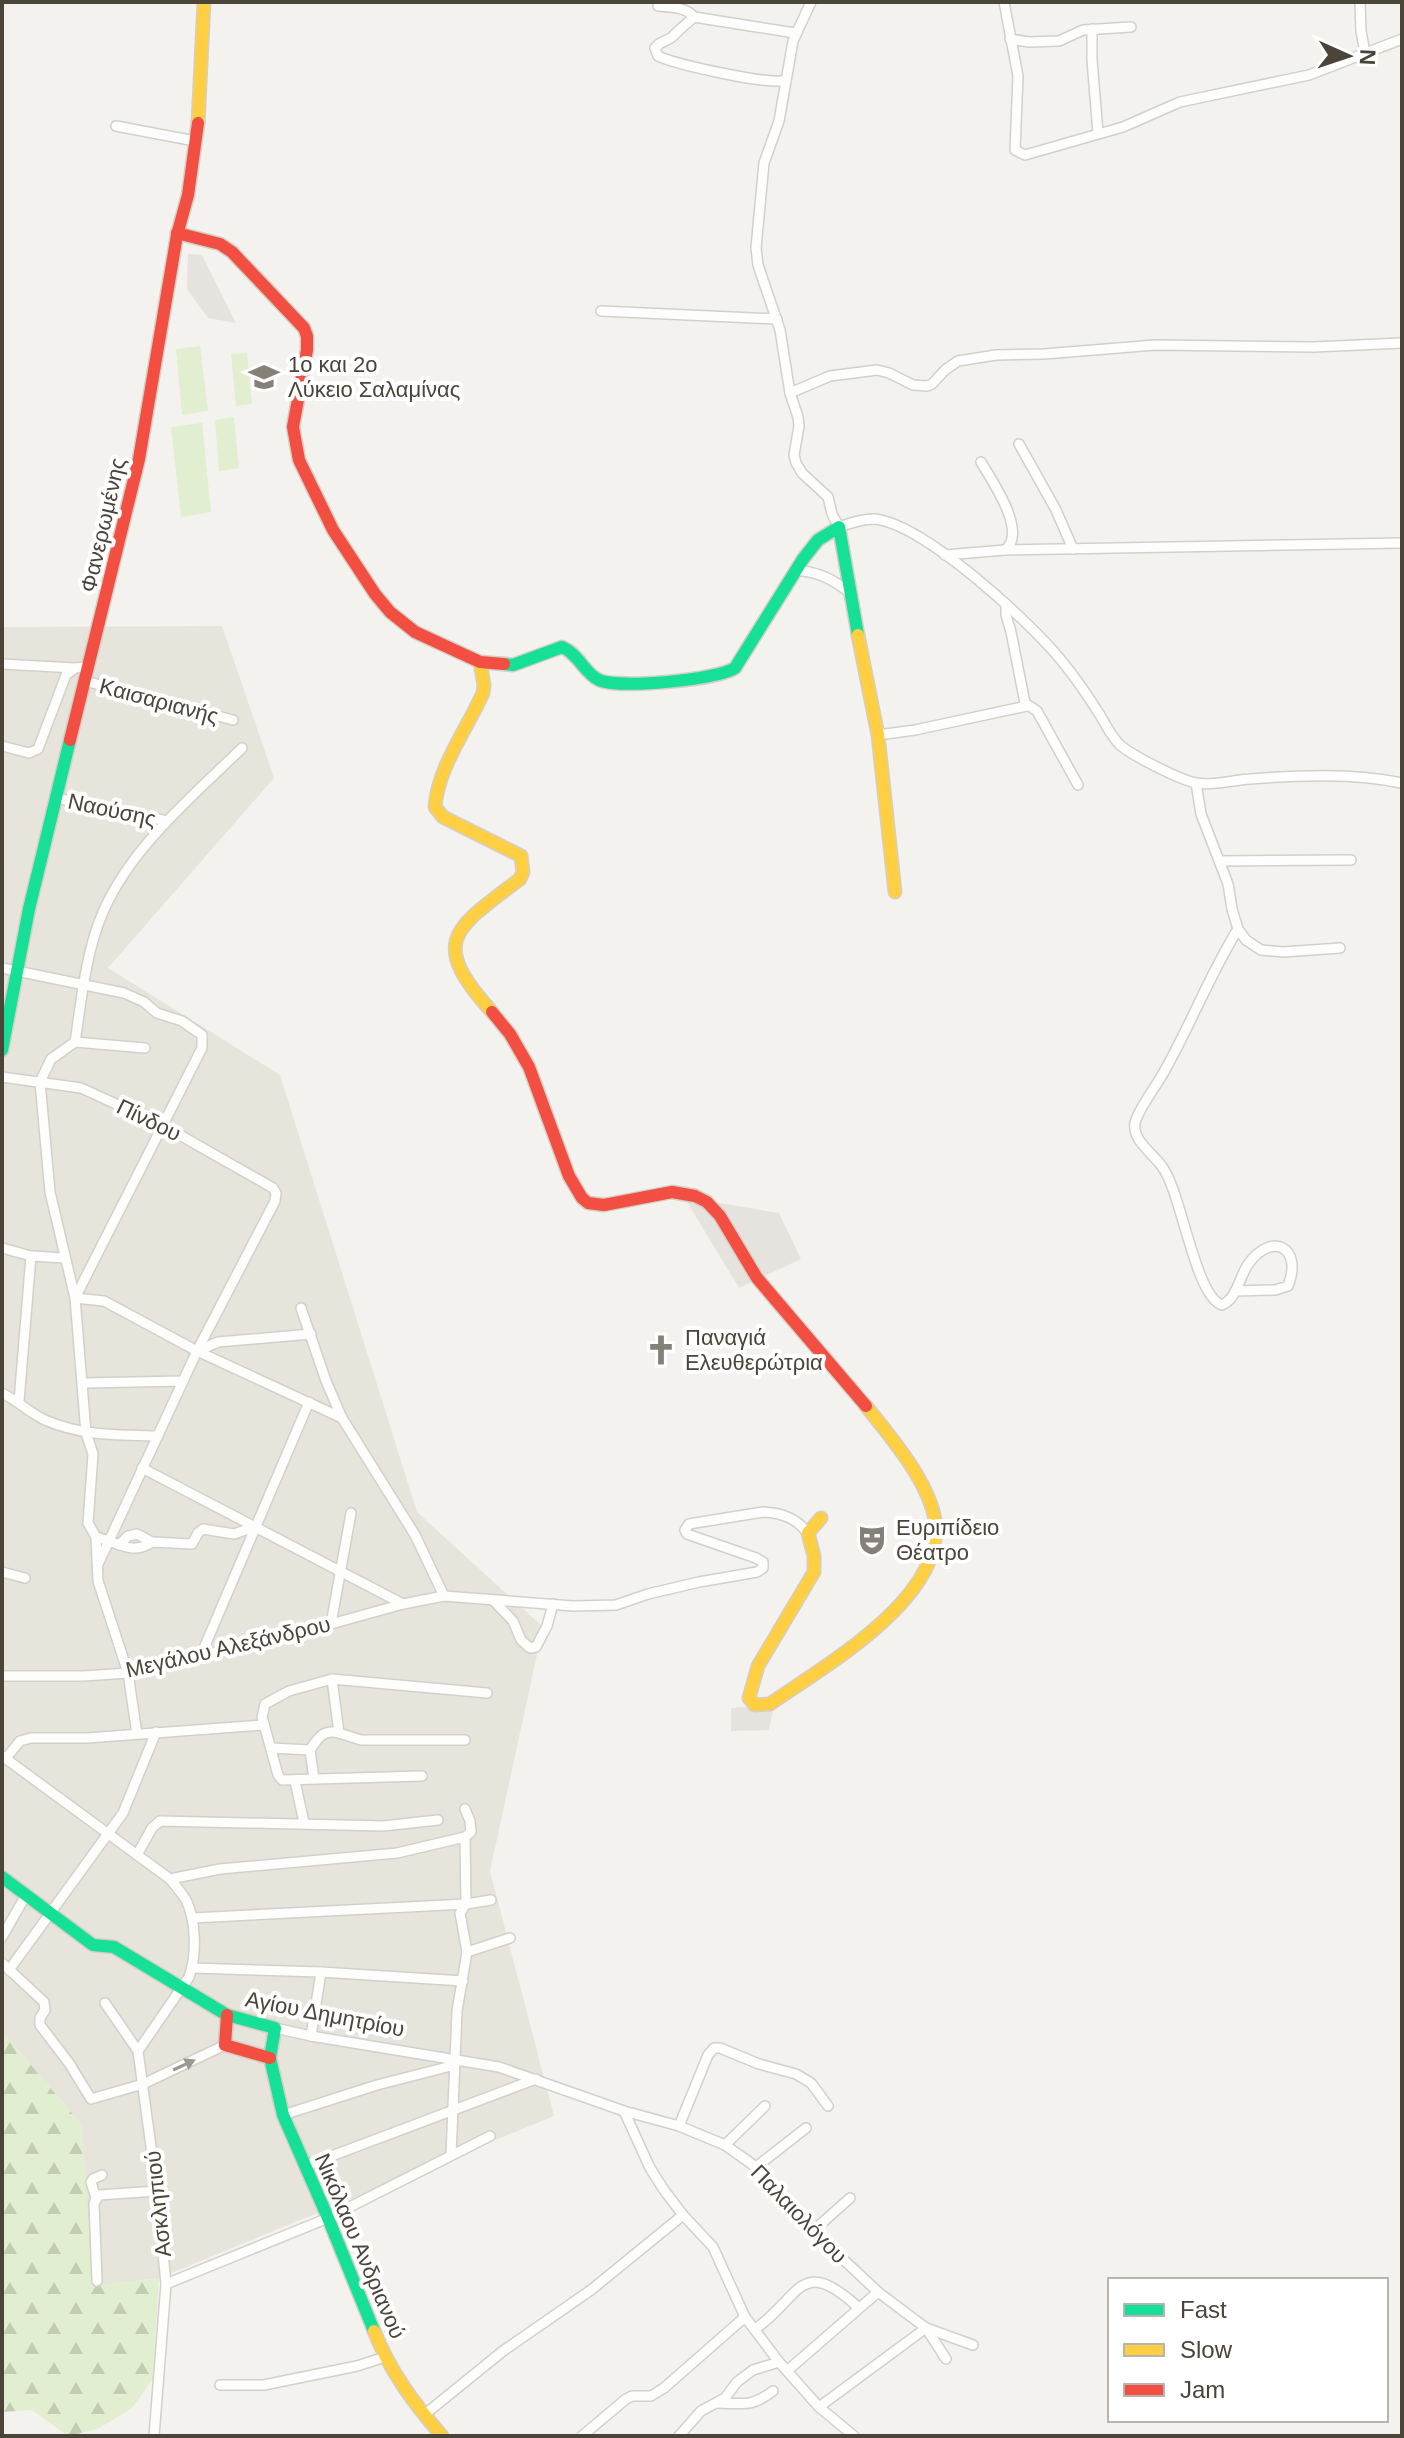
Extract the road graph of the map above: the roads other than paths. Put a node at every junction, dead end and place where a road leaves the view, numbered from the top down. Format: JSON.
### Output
{"nodes":[{"id":1,"x":204,"y":2,"type":"edge"},
{"id":2,"x":811,"y":2,"type":"edge"},
{"id":3,"x":1004,"y":2,"type":"edge"},
{"id":4,"x":1360,"y":2,"type":"edge"},
{"id":5,"x":658,"y":6,"type":"dead end"},
{"id":6,"x":694,"y":17,"type":"junction"},
{"id":7,"x":1131,"y":27,"type":"dead end"},
{"id":8,"x":1092,"y":29,"type":"junction"},
{"id":9,"x":795,"y":33,"type":"junction"},
{"id":10,"x":1010,"y":39,"type":"junction"},
{"id":11,"x":1402,"y":39,"type":"edge"},
{"id":12,"x":1365,"y":53,"type":"junction"},
{"id":13,"x":786,"y":80,"type":"junction"},
{"id":14,"x":116,"y":126,"type":"dead end"},
{"id":15,"x":1098,"y":133,"type":"junction"},
{"id":16,"x":195,"y":141,"type":"junction"},
{"id":17,"x":177,"y":233,"type":"junction"},
{"id":18,"x":601,"y":311,"type":"dead end"},
{"id":19,"x":777,"y":319,"type":"junction"},
{"id":20,"x":1402,"y":343,"type":"edge"},
{"id":21,"x":790,"y":393,"type":"junction"},
{"id":22,"x":1019,"y":444,"type":"dead end"},
{"id":23,"x":981,"y":462,"type":"dead end"},
{"id":24,"x":839,"y":527,"type":"junction"},
{"id":25,"x":1402,"y":543,"type":"edge"},
{"id":26,"x":1073,"y":549,"type":"junction"},
{"id":27,"x":1005,"y":550,"type":"junction"},
{"id":28,"x":945,"y":555,"type":"junction"},
{"id":29,"x":796,"y":570,"type":"junction"},
{"id":30,"x":850,"y":593,"type":"junction"},
{"id":31,"x":1006,"y":604,"type":"junction"},
{"id":32,"x":480,"y":662,"type":"junction"},
{"id":33,"x":2,"y":664,"type":"edge"},
{"id":34,"x":89,"y":664,"type":"junction"},
{"id":35,"x":75,"y":668,"type":"junction"},
{"id":36,"x":85,"y":681,"type":"junction"},
{"id":37,"x":1027,"y":706,"type":"junction"},
{"id":38,"x":233,"y":720,"type":"dead end"},
{"id":39,"x":878,"y":735,"type":"junction"},
{"id":40,"x":2,"y":746,"type":"edge"},
{"id":41,"x":242,"y":748,"type":"dead end"},
{"id":42,"x":1196,"y":783,"type":"junction"},
{"id":43,"x":1402,"y":783,"type":"edge"},
{"id":44,"x":1078,"y":785,"type":"dead end"},
{"id":45,"x":56,"y":798,"type":"junction"},
{"id":46,"x":167,"y":821,"type":"junction"},
{"id":47,"x":1351,"y":860,"type":"dead end"},
{"id":48,"x":1221,"y":861,"type":"junction"},
{"id":49,"x":895,"y":892,"type":"dead end"},
{"id":50,"x":1238,"y":929,"type":"junction"},
{"id":51,"x":1340,"y":948,"type":"dead end"},
{"id":52,"x":2,"y":968,"type":"edge"},
{"id":53,"x":16,"y":971,"type":"junction"},
{"id":54,"x":85,"y":984,"type":"junction"},
{"id":55,"x":75,"y":1042,"type":"junction"},
{"id":56,"x":145,"y":1048,"type":"dead end"},
{"id":57,"x":2,"y":1050,"type":"edge"},
{"id":58,"x":2,"y":1077,"type":"edge"},
{"id":59,"x":40,"y":1082,"type":"junction"},
{"id":60,"x":164,"y":1126,"type":"junction"},
{"id":61,"x":2,"y":1248,"type":"edge"},
{"id":62,"x":31,"y":1256,"type":"junction"},
{"id":63,"x":65,"y":1258,"type":"junction"},
{"id":64,"x":1235,"y":1291,"type":"junction"},
{"id":65,"x":75,"y":1298,"type":"junction"},
{"id":66,"x":301,"y":1308,"type":"dead end"},
{"id":67,"x":311,"y":1334,"type":"junction"},
{"id":68,"x":197,"y":1351,"type":"junction"},
{"id":69,"x":183,"y":1381,"type":"junction"},
{"id":70,"x":84,"y":1383,"type":"junction"},
{"id":71,"x":2,"y":1393,"type":"edge"},
{"id":72,"x":19,"y":1401,"type":"junction"},
{"id":73,"x":309,"y":1402,"type":"junction"},
{"id":74,"x":342,"y":1418,"type":"junction"},
{"id":75,"x":86,"y":1433,"type":"junction"},
{"id":76,"x":158,"y":1436,"type":"junction"},
{"id":77,"x":142,"y":1468,"type":"junction"},
{"id":78,"x":351,"y":1513,"type":"dead end"},
{"id":79,"x":821,"y":1518,"type":"dead end"},
{"id":80,"x":254,"y":1527,"type":"junction"},
{"id":81,"x":808,"y":1533,"type":"junction"},
{"id":82,"x":96,"y":1537,"type":"junction"},
{"id":83,"x":114,"y":1543,"type":"junction"},
{"id":84,"x":97,"y":1567,"type":"junction"},
{"id":85,"x":340,"y":1571,"type":"junction"},
{"id":86,"x":2,"y":1572,"type":"edge"},
{"id":87,"x":25,"y":1578,"type":"dead end"},
{"id":88,"x":444,"y":1596,"type":"junction"},
{"id":89,"x":493,"y":1600,"type":"junction"},
{"id":90,"x":403,"y":1604,"type":"junction"},
{"id":91,"x":553,"y":1604,"type":"junction"},
{"id":92,"x":331,"y":1624,"type":"junction"},
{"id":93,"x":201,"y":1655,"type":"junction"},
{"id":94,"x":128,"y":1673,"type":"junction"},
{"id":95,"x":2,"y":1676,"type":"edge"},
{"id":96,"x":332,"y":1679,"type":"junction"},
{"id":97,"x":487,"y":1693,"type":"dead end"},
{"id":98,"x":264,"y":1725,"type":"junction"},
{"id":99,"x":156,"y":1732,"type":"junction"},
{"id":100,"x":339,"y":1733,"type":"junction"},
{"id":101,"x":137,"y":1734,"type":"junction"},
{"id":102,"x":465,"y":1740,"type":"dead end"},
{"id":103,"x":271,"y":1748,"type":"junction"},
{"id":104,"x":310,"y":1750,"type":"junction"},
{"id":105,"x":4,"y":1757,"type":"edge"},
{"id":106,"x":422,"y":1776,"type":"dead end"},
{"id":107,"x":314,"y":1779,"type":"junction"},
{"id":108,"x":295,"y":1781,"type":"junction"},
{"id":109,"x":465,"y":1809,"type":"dead end"},
{"id":110,"x":438,"y":1820,"type":"dead end"},
{"id":111,"x":304,"y":1823,"type":"junction"},
{"id":112,"x":108,"y":1834,"type":"junction"},
{"id":113,"x":465,"y":1837,"type":"junction"},
{"id":114,"x":137,"y":1855,"type":"junction"},
{"id":115,"x":2,"y":1877,"type":"edge"},
{"id":116,"x":170,"y":1879,"type":"junction"},
{"id":117,"x":26,"y":1895,"type":"junction"},
{"id":118,"x":491,"y":1900,"type":"dead end"},
{"id":119,"x":466,"y":1904,"type":"junction"},
{"id":120,"x":51,"y":1913,"type":"junction"},
{"id":121,"x":192,"y":1918,"type":"junction"},
{"id":122,"x":2,"y":1937,"type":"edge"},
{"id":123,"x":510,"y":1938,"type":"dead end"},
{"id":124,"x":467,"y":1952,"type":"junction"},
{"id":125,"x":6,"y":1966,"type":"edge"},
{"id":126,"x":192,"y":1968,"type":"junction"},
{"id":127,"x":321,"y":1972,"type":"junction"},
{"id":128,"x":463,"y":1981,"type":"junction"},
{"id":129,"x":183,"y":1987,"type":"junction"},
{"id":130,"x":105,"y":2003,"type":"dead end"},
{"id":131,"x":227,"y":2015,"type":"junction"},
{"id":132,"x":275,"y":2028,"type":"junction"},
{"id":133,"x":311,"y":2036,"type":"junction"},
{"id":134,"x":225,"y":2045,"type":"junction"},
{"id":135,"x":138,"y":2051,"type":"junction"},
{"id":136,"x":270,"y":2058,"type":"junction"},
{"id":137,"x":455,"y":2062,"type":"junction"},
{"id":138,"x":536,"y":2079,"type":"junction"},
{"id":139,"x":143,"y":2084,"type":"junction"},
{"id":140,"x":765,"y":2106,"type":"dead end"},
{"id":141,"x":828,"y":2106,"type":"dead end"},
{"id":142,"x":453,"y":2109,"type":"junction"},
{"id":143,"x":624,"y":2111,"type":"junction"},
{"id":144,"x":283,"y":2115,"type":"junction"},
{"id":145,"x":679,"y":2126,"type":"junction"},
{"id":146,"x":806,"y":2128,"type":"dead end"},
{"id":147,"x":490,"y":2136,"type":"dead end"},
{"id":148,"x":725,"y":2145,"type":"junction"},
{"id":149,"x":451,"y":2155,"type":"junction"},
{"id":150,"x":305,"y":2166,"type":"junction"},
{"id":151,"x":756,"y":2167,"type":"junction"},
{"id":152,"x":102,"y":2175,"type":"dead end"},
{"id":153,"x":157,"y":2191,"type":"junction"},
{"id":154,"x":96,"y":2198,"type":"junction"},
{"id":155,"x":850,"y":2198,"type":"dead end"},
{"id":156,"x":683,"y":2215,"type":"junction"},
{"id":157,"x":328,"y":2218,"type":"junction"},
{"id":158,"x":813,"y":2231,"type":"junction"},
{"id":159,"x":97,"y":2281,"type":"dead end"},
{"id":160,"x":166,"y":2284,"type":"junction"},
{"id":161,"x":878,"y":2292,"type":"junction"},
{"id":162,"x":859,"y":2308,"type":"junction"},
{"id":163,"x":745,"y":2317,"type":"junction"},
{"id":164,"x":926,"y":2328,"type":"junction"},
{"id":165,"x":755,"y":2329,"type":"junction"},
{"id":166,"x":973,"y":2345,"type":"dead end"},
{"id":167,"x":385,"y":2357,"type":"junction"},
{"id":168,"x":946,"y":2359,"type":"dead end"},
{"id":169,"x":779,"y":2362,"type":"junction"},
{"id":170,"x":787,"y":2371,"type":"junction"},
{"id":171,"x":220,"y":2385,"type":"dead end"},
{"id":172,"x":773,"y":2391,"type":"dead end"},
{"id":173,"x":717,"y":2403,"type":"junction"},
{"id":174,"x":819,"y":2407,"type":"junction"},
{"id":175,"x":156,"y":2415,"type":"junction"},
{"id":176,"x":424,"y":2415,"type":"junction"},
{"id":177,"x":148,"y":2436,"type":"edge"},
{"id":178,"x":154,"y":2436,"type":"edge"},
{"id":179,"x":442,"y":2436,"type":"edge"},
{"id":180,"x":582,"y":2436,"type":"edge"},
{"id":181,"x":679,"y":2436,"type":"edge"},
{"id":182,"x":854,"y":2436,"type":"edge"}],
"edges":[{"from":1,"to":16,"type":"street","name":"Φανερωμένης"},
{"from":2,"to":9,"type":"street"},
{"from":3,"to":10,"type":"street"},
{"from":4,"to":12,"type":"street"},
{"from":5,"to":6,"type":"street"},
{"from":6,"to":9,"type":"street"},
{"from":6,"to":13,"type":"street"},
{"from":7,"to":8,"type":"street"},
{"from":8,"to":10,"type":"street"},
{"from":8,"to":15,"type":"street"},
{"from":9,"to":13,"type":"street"},
{"from":10,"to":15,"type":"street"},
{"from":11,"to":12,"type":"street"},
{"from":12,"to":15,"type":"street"},
{"from":13,"to":19,"type":"street"},
{"from":14,"to":16,"type":"street"},
{"from":16,"to":17,"type":"street","name":"Φανερωμένης"},
{"from":17,"to":32,"type":"street"},
{"from":17,"to":34,"type":"street","name":"Φανερωμένης"},
{"from":18,"to":19,"type":"street"},
{"from":19,"to":21,"type":"street"},
{"from":20,"to":21,"type":"street"},
{"from":21,"to":24,"type":"street"},
{"from":22,"to":26,"type":"street"},
{"from":23,"to":27,"type":"street"},
{"from":24,"to":28,"type":"street"},
{"from":24,"to":29,"type":"street"},
{"from":24,"to":30,"type":"street"},
{"from":25,"to":26,"type":"street"},
{"from":26,"to":27,"type":"street"},
{"from":27,"to":28,"type":"street"},
{"from":28,"to":31,"type":"street"},
{"from":29,"to":30,"type":"street"},
{"from":29,"to":32,"type":"street"},
{"from":30,"to":39,"type":"street"},
{"from":31,"to":37,"type":"street"},
{"from":31,"to":42,"type":"street"},
{"from":32,"to":81,"type":"street"},
{"from":33,"to":35,"type":"street"},
{"from":34,"to":35,"type":"street"},
{"from":34,"to":36,"type":"street","name":"Φανερωμένης"},
{"from":35,"to":40,"type":"street"},
{"from":36,"to":38,"type":"street","name":"Καισαριανής"},
{"from":36,"to":45,"type":"street","name":"Φανερωμένης"},
{"from":37,"to":39,"type":"street"},
{"from":37,"to":44,"type":"street"},
{"from":39,"to":49,"type":"street"},
{"from":41,"to":46,"type":"street"},
{"from":42,"to":43,"type":"street"},
{"from":42,"to":48,"type":"street"},
{"from":45,"to":46,"type":"street","name":"Ναούσης"},
{"from":45,"to":53,"type":"street","name":"Φανερωμένης"},
{"from":46,"to":54,"type":"street"},
{"from":47,"to":48,"type":"street"},
{"from":48,"to":50,"type":"street"},
{"from":50,"to":51,"type":"street"},
{"from":50,"to":64,"type":"street"},
{"from":52,"to":53,"type":"street"},
{"from":53,"to":54,"type":"street"},
{"from":53,"to":57,"type":"street","name":"Φανερωμένης"},
{"from":54,"to":55,"type":"street"},
{"from":54,"to":60,"type":"street"},
{"from":55,"to":56,"type":"street"},
{"from":55,"to":59,"type":"street"},
{"from":58,"to":59,"type":"street","name":"Πίνδου"},
{"from":59,"to":60,"type":"street","name":"Πίνδου"},
{"from":59,"to":63,"type":"street"},
{"from":60,"to":65,"type":"street"},
{"from":60,"to":68,"type":"street","name":"Πίνδου"},
{"from":61,"to":62,"type":"street"},
{"from":62,"to":63,"type":"street"},
{"from":62,"to":72,"type":"street"},
{"from":63,"to":65,"type":"street"},
{"from":64,"to":64,"type":"street"},
{"from":65,"to":68,"type":"street"},
{"from":65,"to":70,"type":"street"},
{"from":66,"to":67,"type":"street"},
{"from":67,"to":68,"type":"street"},
{"from":67,"to":74,"type":"street"},
{"from":68,"to":69,"type":"street"},
{"from":68,"to":73,"type":"street"},
{"from":69,"to":70,"type":"street"},
{"from":69,"to":76,"type":"street"},
{"from":70,"to":75,"type":"street"},
{"from":71,"to":72,"type":"street"},
{"from":72,"to":75,"type":"street"},
{"from":73,"to":74,"type":"street"},
{"from":73,"to":80,"type":"street"},
{"from":74,"to":88,"type":"street"},
{"from":75,"to":76,"type":"street"},
{"from":75,"to":82,"type":"street"},
{"from":76,"to":77,"type":"street"},
{"from":77,"to":80,"type":"street"},
{"from":77,"to":83,"type":"street"},
{"from":78,"to":85,"type":"street"},
{"from":79,"to":81,"type":"street"},
{"from":80,"to":83,"type":"street"},
{"from":80,"to":85,"type":"street"},
{"from":80,"to":93,"type":"street"},
{"from":81,"to":91,"type":"street","name":"Μεγάλου Αλεξάνδρου"},
{"from":82,"to":83,"type":"street"},
{"from":82,"to":84,"type":"street"},
{"from":83,"to":84,"type":"street"},
{"from":84,"to":94,"type":"street"},
{"from":85,"to":90,"type":"street"},
{"from":85,"to":92,"type":"street"},
{"from":86,"to":87,"type":"street"},
{"from":88,"to":89,"type":"street","name":"Μεγάλου Αλεξάνδρου"},
{"from":88,"to":90,"type":"street","name":"Μεγάλου Αλεξάνδρου"},
{"from":89,"to":91,"type":"street","name":"Μεγάλου Αλεξάνδρου"},
{"from":89,"to":91,"type":"street"},
{"from":90,"to":92,"type":"street","name":"Μεγάλου Αλεξάνδρου"},
{"from":92,"to":93,"type":"street","name":"Μεγάλου Αλεξάνδρου"},
{"from":93,"to":94,"type":"street","name":"Μεγάλου Αλεξάνδρου"},
{"from":94,"to":95,"type":"street","name":"Μεγάλου Αλεξάνδρου"},
{"from":94,"to":101,"type":"street"},
{"from":96,"to":97,"type":"street"},
{"from":96,"to":98,"type":"street"},
{"from":96,"to":100,"type":"street"},
{"from":98,"to":99,"type":"street"},
{"from":98,"to":103,"type":"street"},
{"from":99,"to":101,"type":"street"},
{"from":99,"to":112,"type":"street"},
{"from":100,"to":102,"type":"street"},
{"from":100,"to":104,"type":"street"},
{"from":101,"to":105,"type":"street"},
{"from":103,"to":104,"type":"street"},
{"from":103,"to":108,"type":"street"},
{"from":104,"to":107,"type":"street"},
{"from":105,"to":112,"type":"street"},
{"from":106,"to":107,"type":"street"},
{"from":107,"to":108,"type":"street"},
{"from":108,"to":111,"type":"street"},
{"from":109,"to":113,"type":"street"},
{"from":110,"to":111,"type":"street"},
{"from":111,"to":114,"type":"street"},
{"from":112,"to":114,"type":"street"},
{"from":112,"to":120,"type":"street"},
{"from":113,"to":116,"type":"street"},
{"from":113,"to":119,"type":"street"},
{"from":114,"to":116,"type":"street"},
{"from":115,"to":117,"type":"street","name":"Αγίου Δημητρίου"},
{"from":116,"to":121,"type":"street"},
{"from":117,"to":120,"type":"street","name":"Αγίου Δημητρίου"},
{"from":117,"to":122,"type":"street"},
{"from":118,"to":119,"type":"street"},
{"from":119,"to":121,"type":"street"},
{"from":119,"to":124,"type":"street"},
{"from":120,"to":125,"type":"street"},
{"from":120,"to":129,"type":"street","name":"Αγίου Δημητρίου"},
{"from":121,"to":126,"type":"street"},
{"from":123,"to":124,"type":"street"},
{"from":124,"to":128,"type":"street"},
{"from":125,"to":139,"type":"street"},
{"from":126,"to":127,"type":"street"},
{"from":126,"to":129,"type":"street"},
{"from":127,"to":128,"type":"street"},
{"from":127,"to":133,"type":"street"},
{"from":128,"to":137,"type":"street"},
{"from":129,"to":131,"type":"street","name":"Αγίου Δημητρίου"},
{"from":129,"to":135,"type":"street"},
{"from":130,"to":135,"type":"street"},
{"from":131,"to":132,"type":"street","name":"Αγίου Δημητρίου"},
{"from":131,"to":134,"type":"street"},
{"from":132,"to":133,"type":"street","name":"Αγίου Δημητρίου"},
{"from":132,"to":136,"type":"street"},
{"from":133,"to":137,"type":"street","name":"Αγίου Δημητρίου"},
{"from":134,"to":136,"type":"street"},
{"from":139,"to":134,"type":"street","one_way":true},
{"from":135,"to":139,"type":"street","name":"Ασκληπιού"},
{"from":136,"to":144,"type":"street","name":"Νικόλαου Ανδριανού"},
{"from":137,"to":138,"type":"street","name":"Αγίου Δημητρίου"},
{"from":137,"to":142,"type":"street"},
{"from":137,"to":144,"type":"street"},
{"from":138,"to":142,"type":"street"},
{"from":138,"to":143,"type":"street","name":"Αγίου Δημητρίου"},
{"from":139,"to":153,"type":"street","name":"Ασκληπιού"},
{"from":140,"to":148,"type":"street"},
{"from":141,"to":145,"type":"street"},
{"from":142,"to":149,"type":"street"},
{"from":142,"to":150,"type":"street"},
{"from":143,"to":145,"type":"street","name":"Παλαιολόγου"},
{"from":143,"to":156,"type":"street"},
{"from":144,"to":150,"type":"street","name":"Νικόλαου Ανδριανού"},
{"from":145,"to":148,"type":"street","name":"Παλαιολόγου"},
{"from":146,"to":151,"type":"street"},
{"from":147,"to":149,"type":"street"},
{"from":148,"to":151,"type":"street","name":"Παλαιολόγου"},
{"from":149,"to":157,"type":"street"},
{"from":150,"to":157,"type":"street","name":"Νικόλαου Ανδριανού"},
{"from":151,"to":158,"type":"street","name":"Παλαιολόγου"},
{"from":152,"to":154,"type":"street"},
{"from":153,"to":154,"type":"street"},
{"from":153,"to":160,"type":"street","name":"Ασκληπιού"},
{"from":154,"to":159,"type":"street"},
{"from":155,"to":158,"type":"street"},
{"from":156,"to":163,"type":"street"},
{"from":156,"to":176,"type":"street"},
{"from":157,"to":160,"type":"street"},
{"from":157,"to":167,"type":"street","name":"Νικόλαου Ανδριανού"},
{"from":158,"to":161,"type":"street","name":"Παλαιολόγου"},
{"from":160,"to":175,"type":"street","name":"Ασκληπιού"},
{"from":161,"to":162,"type":"street"},
{"from":161,"to":164,"type":"street","name":"Παλαιολόγου"},
{"from":162,"to":165,"type":"street"},
{"from":162,"to":170,"type":"street"},
{"from":163,"to":165,"type":"street"},
{"from":163,"to":180,"type":"street"},
{"from":164,"to":166,"type":"street"},
{"from":164,"to":168,"type":"street","name":"Παλαιολόγου"},
{"from":164,"to":174,"type":"street"},
{"from":165,"to":169,"type":"street"},
{"from":167,"to":171,"type":"street"},
{"from":167,"to":176,"type":"street","name":"Νικόλαου Ανδριανού"},
{"from":169,"to":170,"type":"street"},
{"from":169,"to":173,"type":"street"},
{"from":170,"to":174,"type":"street"},
{"from":172,"to":173,"type":"street"},
{"from":173,"to":181,"type":"street"},
{"from":174,"to":182,"type":"street"},
{"from":175,"to":177,"type":"street"},
{"from":175,"to":178,"type":"street","name":"Ασκληπιού"},
{"from":176,"to":179,"type":"street","name":"Νικόλαου Ανδριανού"}]}
